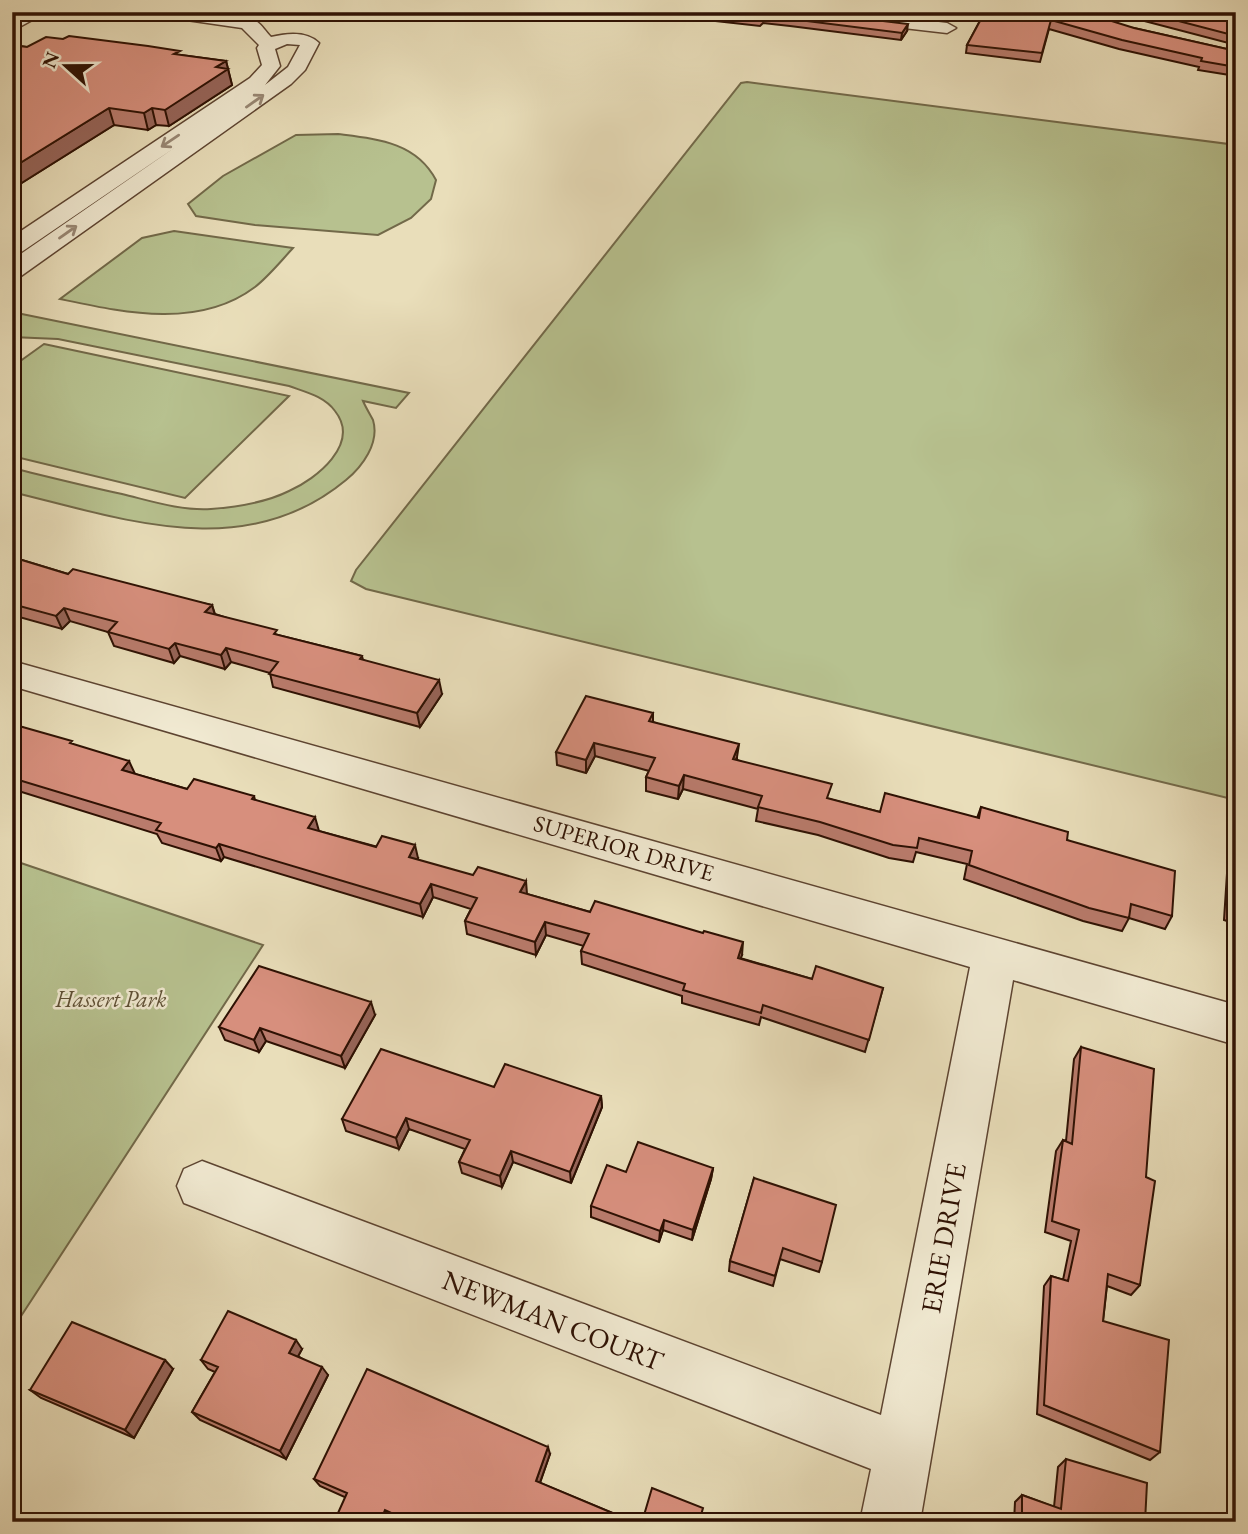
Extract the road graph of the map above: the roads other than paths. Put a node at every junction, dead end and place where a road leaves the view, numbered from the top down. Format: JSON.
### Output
{"nodes":[{"id":1,"x":39,"y":12,"type":"edge"},
{"id":2,"x":166,"y":12,"type":"edge"},
{"id":3,"x":808,"y":12,"type":"edge"},
{"id":4,"x":950,"y":20,"type":"edge"},
{"id":5,"x":12,"y":26,"type":"edge"},
{"id":6,"x":269,"y":44,"type":"junction"},
{"id":7,"x":937,"y":46,"type":"dead end"},
{"id":8,"x":12,"y":248,"type":"edge"},
{"id":9,"x":12,"y":271,"type":"edge"},
{"id":10,"x":12,"y":673,"type":"edge"},
{"id":11,"x":995,"y":954,"type":"junction"},
{"id":12,"x":1236,"y":1025,"type":"edge"},
{"id":13,"x":202,"y":1186,"type":"dead end"},
{"id":14,"x":904,"y":1453,"type":"junction"},
{"id":15,"x":890,"y":1522,"type":"edge"}],
"edges":[{"from":1,"to":5,"type":"street"},
{"from":2,"to":6,"type":"street"},
{"from":3,"to":4,"type":"street"},
{"from":4,"to":7,"type":"street"},
{"from":6,"to":8,"type":"street","one_way":true},
{"from":9,"to":6,"type":"street","one_way":true},
{"from":10,"to":11,"type":"street","name":"SUPERIOR DRIVE"},
{"from":11,"to":12,"type":"street","name":"SUPERIOR DRIVE"},
{"from":11,"to":14,"type":"street","name":"ERIE DRIVE"},
{"from":13,"to":14,"type":"street","name":"NEWMAN COURT"},
{"from":14,"to":15,"type":"street","name":"ERIE DRIVE"}]}
